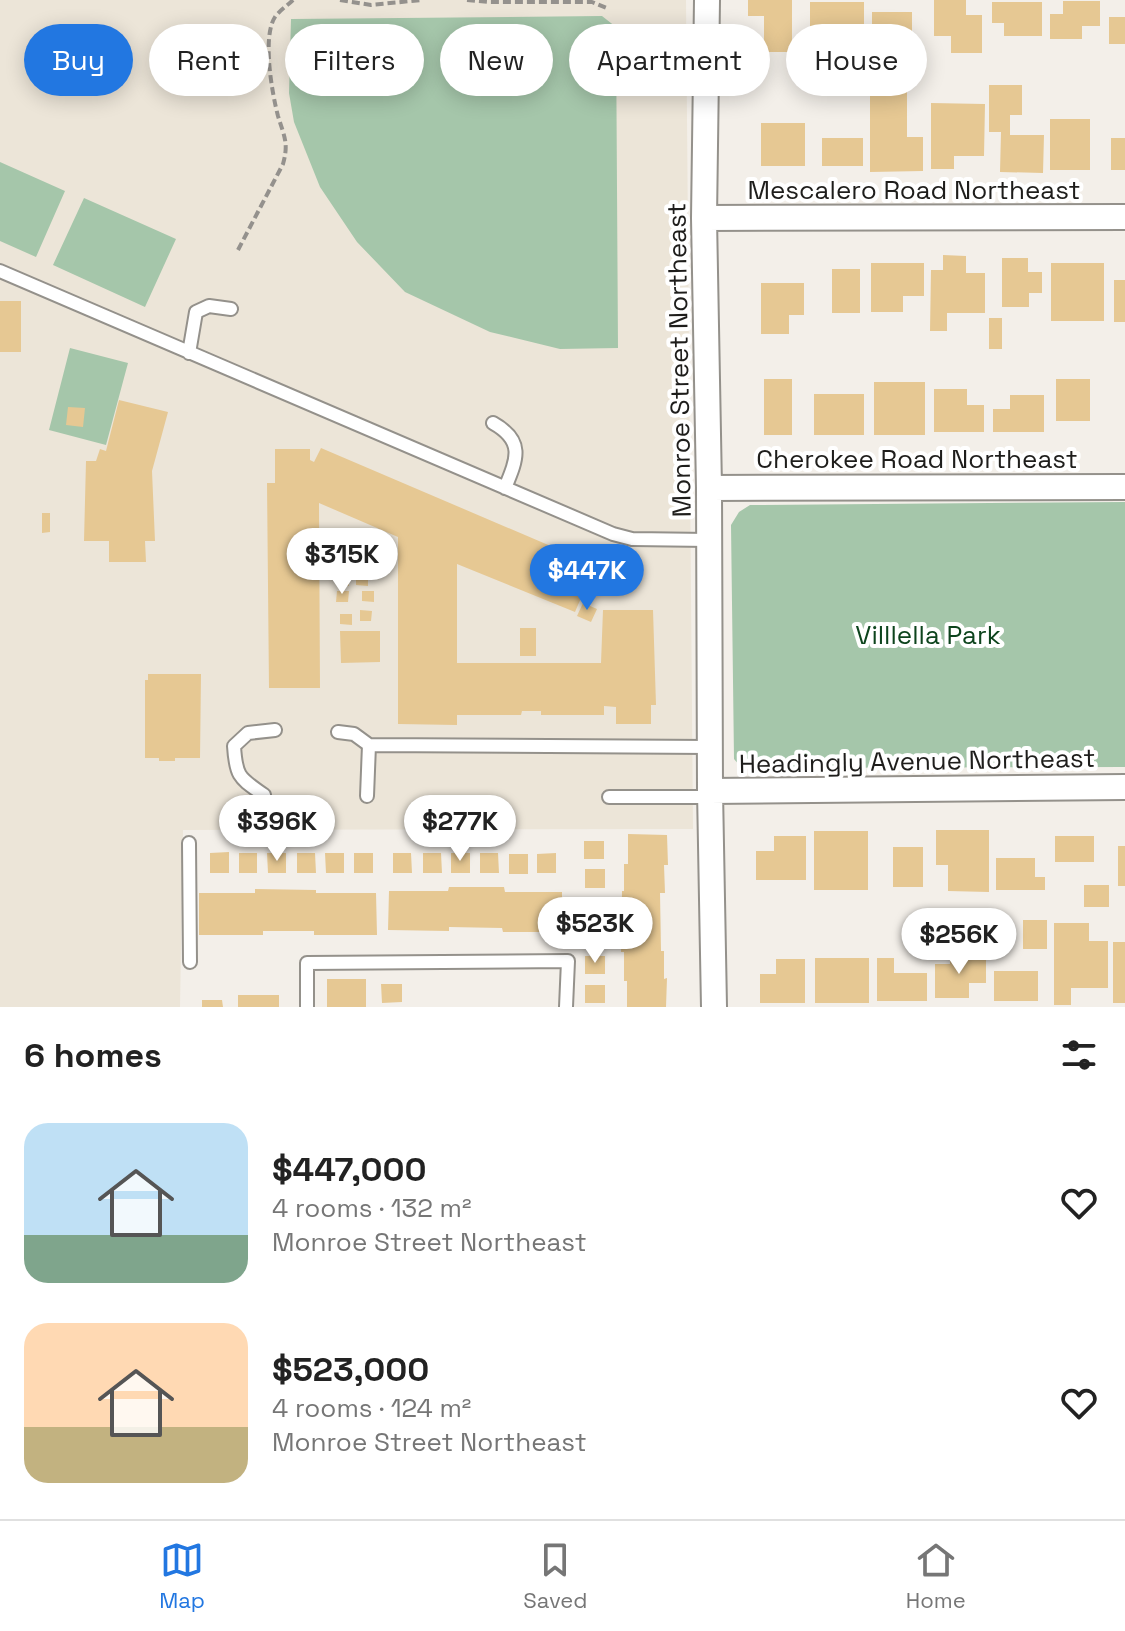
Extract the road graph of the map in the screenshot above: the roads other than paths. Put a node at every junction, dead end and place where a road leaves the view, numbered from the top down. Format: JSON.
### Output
{"nodes":[{"id":1,"x":707,"y":0,"type":"edge"},
{"id":2,"x":1125,"y":217,"type":"edge"},
{"id":3,"x":704,"y":218,"type":"junction"},
{"id":4,"x":0,"y":271,"type":"edge"},
{"id":5,"x":231,"y":309,"type":"dead end"},
{"id":6,"x":189,"y":353,"type":"junction"},
{"id":7,"x":493,"y":423,"type":"dead end"},
{"id":8,"x":1125,"y":487,"type":"edge"},
{"id":9,"x":505,"y":488,"type":"junction"},
{"id":10,"x":709,"y":488,"type":"junction"},
{"id":11,"x":709,"y":540,"type":"junction"},
{"id":12,"x":275,"y":730,"type":"dead end"},
{"id":13,"x":338,"y":732,"type":"dead end"},
{"id":14,"x":369,"y":745,"type":"junction"},
{"id":15,"x":710,"y":747,"type":"junction"},
{"id":16,"x":1125,"y":787,"type":"edge"},
{"id":17,"x":710,"y":794,"type":"junction"},
{"id":18,"x":264,"y":795,"type":"dead end"},
{"id":19,"x":367,"y":796,"type":"dead end"},
{"id":20,"x":609,"y":797,"type":"dead end"},
{"id":21,"x":189,"y":843,"type":"dead end"},
{"id":22,"x":190,"y":962,"type":"dead end"},
{"id":23,"x":307,"y":1007,"type":"edge"},
{"id":24,"x":566,"y":1007,"type":"edge"},
{"id":25,"x":714,"y":1007,"type":"edge"}],
"edges":[{"from":1,"to":3,"type":"street","name":"Monroe Street Northeast"},
{"from":2,"to":3,"type":"street","name":"Mescalero Road Northeast"},
{"from":3,"to":10,"type":"street","name":"Monroe Street Northeast"},
{"from":4,"to":6,"type":"lane"},
{"from":5,"to":6,"type":"lane"},
{"from":6,"to":9,"type":"lane"},
{"from":7,"to":9,"type":"lane"},
{"from":8,"to":10,"type":"street","name":"Cherokee Road Northeast"},
{"from":9,"to":11,"type":"lane"},
{"from":10,"to":11,"type":"street","name":"Monroe Street Northeast"},
{"from":11,"to":15,"type":"street","name":"Monroe Street Northeast"},
{"from":12,"to":18,"type":"lane"},
{"from":13,"to":14,"type":"lane"},
{"from":14,"to":15,"type":"lane"},
{"from":14,"to":19,"type":"lane"},
{"from":15,"to":17,"type":"street","name":"Monroe Street Northeast"},
{"from":16,"to":17,"type":"street","name":"Headingly Avenue Northeast"},
{"from":17,"to":20,"type":"lane"},
{"from":17,"to":25,"type":"street","name":"Monroe Street Northeast"},
{"from":21,"to":22,"type":"lane"},
{"from":23,"to":24,"type":"lane"}]}
